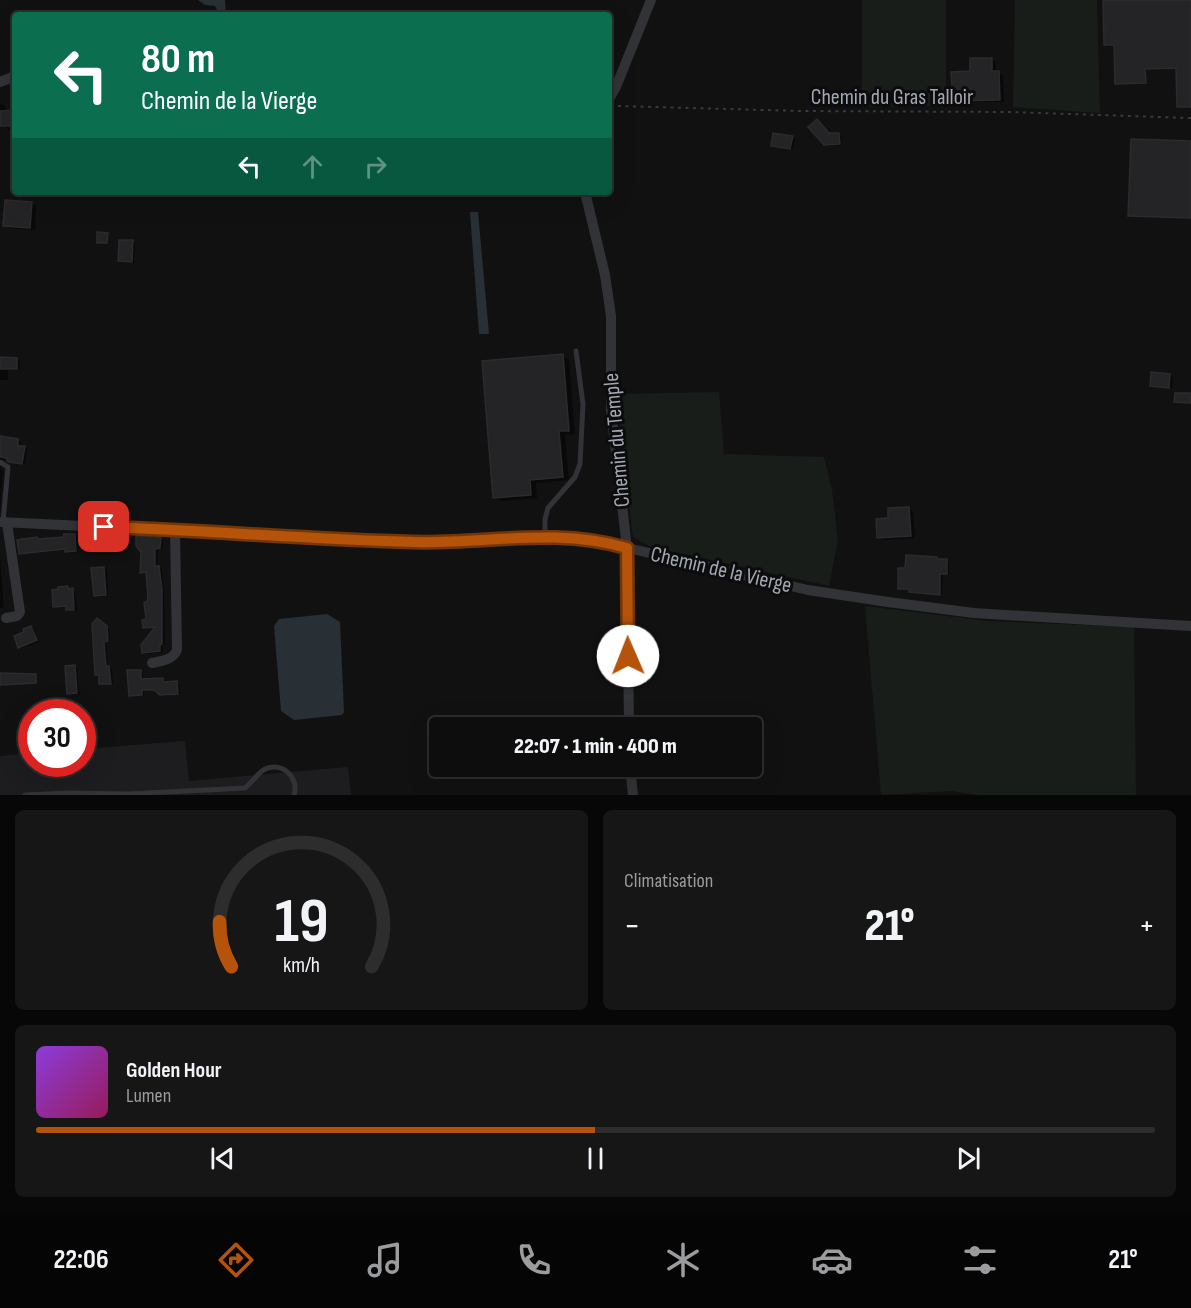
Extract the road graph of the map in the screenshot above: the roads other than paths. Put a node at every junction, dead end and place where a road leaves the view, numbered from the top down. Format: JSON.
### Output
{"nodes":[{"id":1,"x":651,"y":0,"type":"edge"},
{"id":2,"x":613,"y":102,"type":"edge"},
{"id":3,"x":586,"y":195,"type":"edge"},
{"id":4,"x":576,"y":351,"type":"dead end"},
{"id":5,"x":0,"y":462,"type":"edge"},
{"id":6,"x":3,"y":522,"type":"edge"},
{"id":7,"x":175,"y":529,"type":"junction"},
{"id":8,"x":545,"y":537,"type":"junction"},
{"id":9,"x":627,"y":548,"type":"junction"},
{"id":10,"x":6,"y":618,"type":"dead end"},
{"id":11,"x":1191,"y":626,"type":"edge"},
{"id":12,"x":152,"y":663,"type":"dead end"},
{"id":13,"x":629,"y":717,"type":"edge"},
{"id":14,"x":631,"y":777,"type":"edge"},
{"id":15,"x":84,"y":794,"type":"edge"},
{"id":16,"x":25,"y":795,"type":"edge"},
{"id":17,"x":134,"y":795,"type":"edge"},
{"id":18,"x":294,"y":795,"type":"edge"},
{"id":19,"x":633,"y":795,"type":"edge"}],
"edges":[{"from":1,"to":2,"type":"street"},
{"from":3,"to":9,"type":"street","name":"Chemin du Temple"},
{"from":4,"to":8,"type":"lane"},
{"from":5,"to":6,"type":"lane"},
{"from":6,"to":7,"type":"street","name":"Chemin de la Vierge"},
{"from":6,"to":10,"type":"street"},
{"from":7,"to":8,"type":"street","name":"Chemin de la Vierge"},
{"from":7,"to":12,"type":"street"},
{"from":8,"to":9,"type":"street","name":"Chemin de la Vierge"},
{"from":9,"to":11,"type":"street","name":"Chemin de la Vierge"},
{"from":9,"to":13,"type":"street","name":"Chemin du Temple"},
{"from":14,"to":19,"type":"street"},
{"from":15,"to":16,"type":"lane"},
{"from":15,"to":17,"type":"lane"},
{"from":17,"to":18,"type":"lane"}]}
